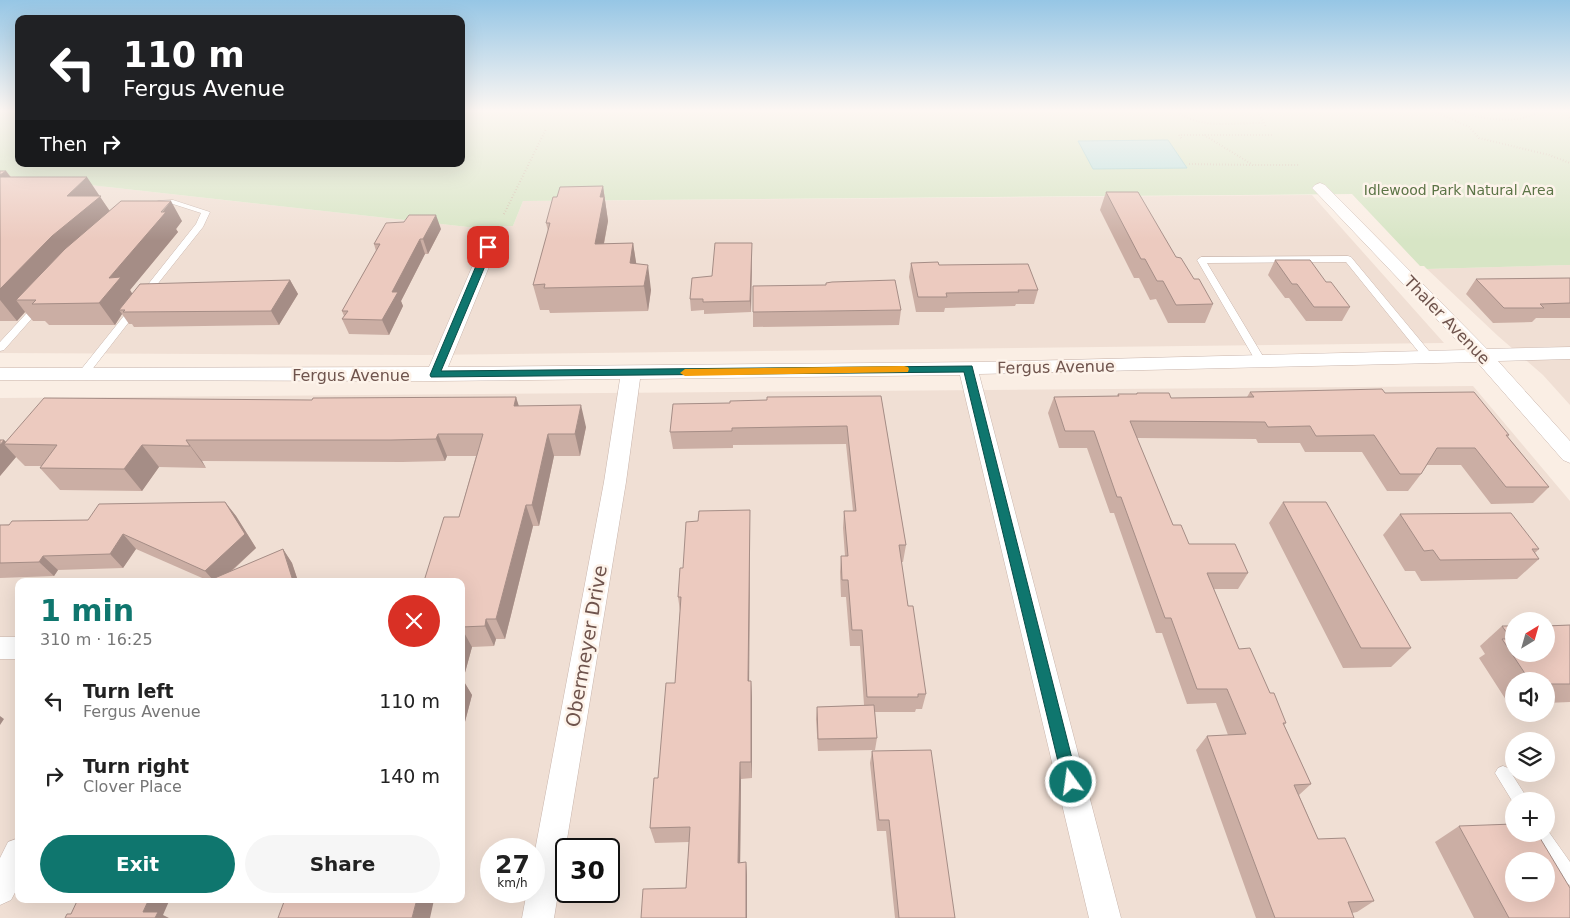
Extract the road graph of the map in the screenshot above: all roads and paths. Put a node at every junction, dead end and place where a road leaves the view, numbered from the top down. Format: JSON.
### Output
{"nodes":[{"id":1,"x":533,"y":155,"type":"edge"},
{"id":2,"x":1236,"y":155,"type":"edge"},
{"id":3,"x":1548,"y":155,"type":"edge"},
{"id":4,"x":1570,"y":162,"type":"edge"},
{"id":5,"x":1189,"y":164,"type":"dead end"},
{"id":6,"x":1253,"y":165,"type":"junction"},
{"id":7,"x":1299,"y":165,"type":"dead end"},
{"id":8,"x":1320,"y":188,"type":"dead end"},
{"id":9,"x":145,"y":208,"type":"edge"},
{"id":10,"x":496,"y":230,"type":"joint"},
{"id":11,"x":44,"y":300,"type":"edge"},
{"id":12,"x":0,"y":348,"type":"edge"},
{"id":13,"x":1570,"y":353,"type":"edge"},
{"id":14,"x":1483,"y":357,"type":"junction"},
{"id":15,"x":1430,"y":359,"type":"junction"},
{"id":16,"x":1262,"y":363,"type":"junction"},
{"id":17,"x":968,"y":368,"type":"junction"},
{"id":18,"x":631,"y":373,"type":"junction"},
{"id":19,"x":0,"y":374,"type":"edge"},
{"id":20,"x":83,"y":374,"type":"junction"},
{"id":21,"x":435,"y":375,"type":"junction"},
{"id":22,"x":1570,"y":455,"type":"edge"},
{"id":23,"x":0,"y":648,"type":"edge"},
{"id":24,"x":15,"y":648,"type":"edge"},
{"id":25,"x":1503,"y":773,"type":"dead end"},
{"id":26,"x":1515,"y":792,"type":"edge"},
{"id":27,"x":1547,"y":842,"type":"edge"},
{"id":28,"x":15,"y":861,"type":"edge"},
{"id":29,"x":1570,"y":877,"type":"edge"},
{"id":30,"x":0,"y":889,"type":"edge"},
{"id":31,"x":538,"y":918,"type":"edge"},
{"id":32,"x":1104,"y":918,"type":"edge"}],
"edges":[{"from":1,"to":10,"type":"path"},
{"from":2,"to":6,"type":"path"},
{"from":3,"to":4,"type":"path"},
{"from":5,"to":6,"type":"path"},
{"from":6,"to":7,"type":"path"},
{"from":8,"to":14,"type":"street","name":"Thaler Avenue"},
{"from":9,"to":20,"type":"lane"},
{"from":10,"to":21,"type":"street"},
{"from":11,"to":12,"type":"lane"},
{"from":13,"to":14,"type":"street","name":"Fergus Avenue"},
{"from":14,"to":15,"type":"street","name":"Fergus Avenue"},
{"from":14,"to":22,"type":"street","name":"Thaler Avenue"},
{"from":15,"to":16,"type":"street","name":"Fergus Avenue"},
{"from":15,"to":16,"type":"lane"},
{"from":16,"to":17,"type":"street","name":"Fergus Avenue"},
{"from":17,"to":18,"type":"street","name":"Fergus Avenue"},
{"from":17,"to":32,"type":"street"},
{"from":18,"to":21,"type":"street","name":"Fergus Avenue"},
{"from":18,"to":31,"type":"street","name":"Obermeyer Drive"},
{"from":19,"to":20,"type":"street","name":"Fergus Avenue"},
{"from":20,"to":21,"type":"street","name":"Fergus Avenue"},
{"from":23,"to":24,"type":"street"},
{"from":25,"to":26,"type":"lane"},
{"from":27,"to":29,"type":"lane"},
{"from":28,"to":30,"type":"street"}]}
